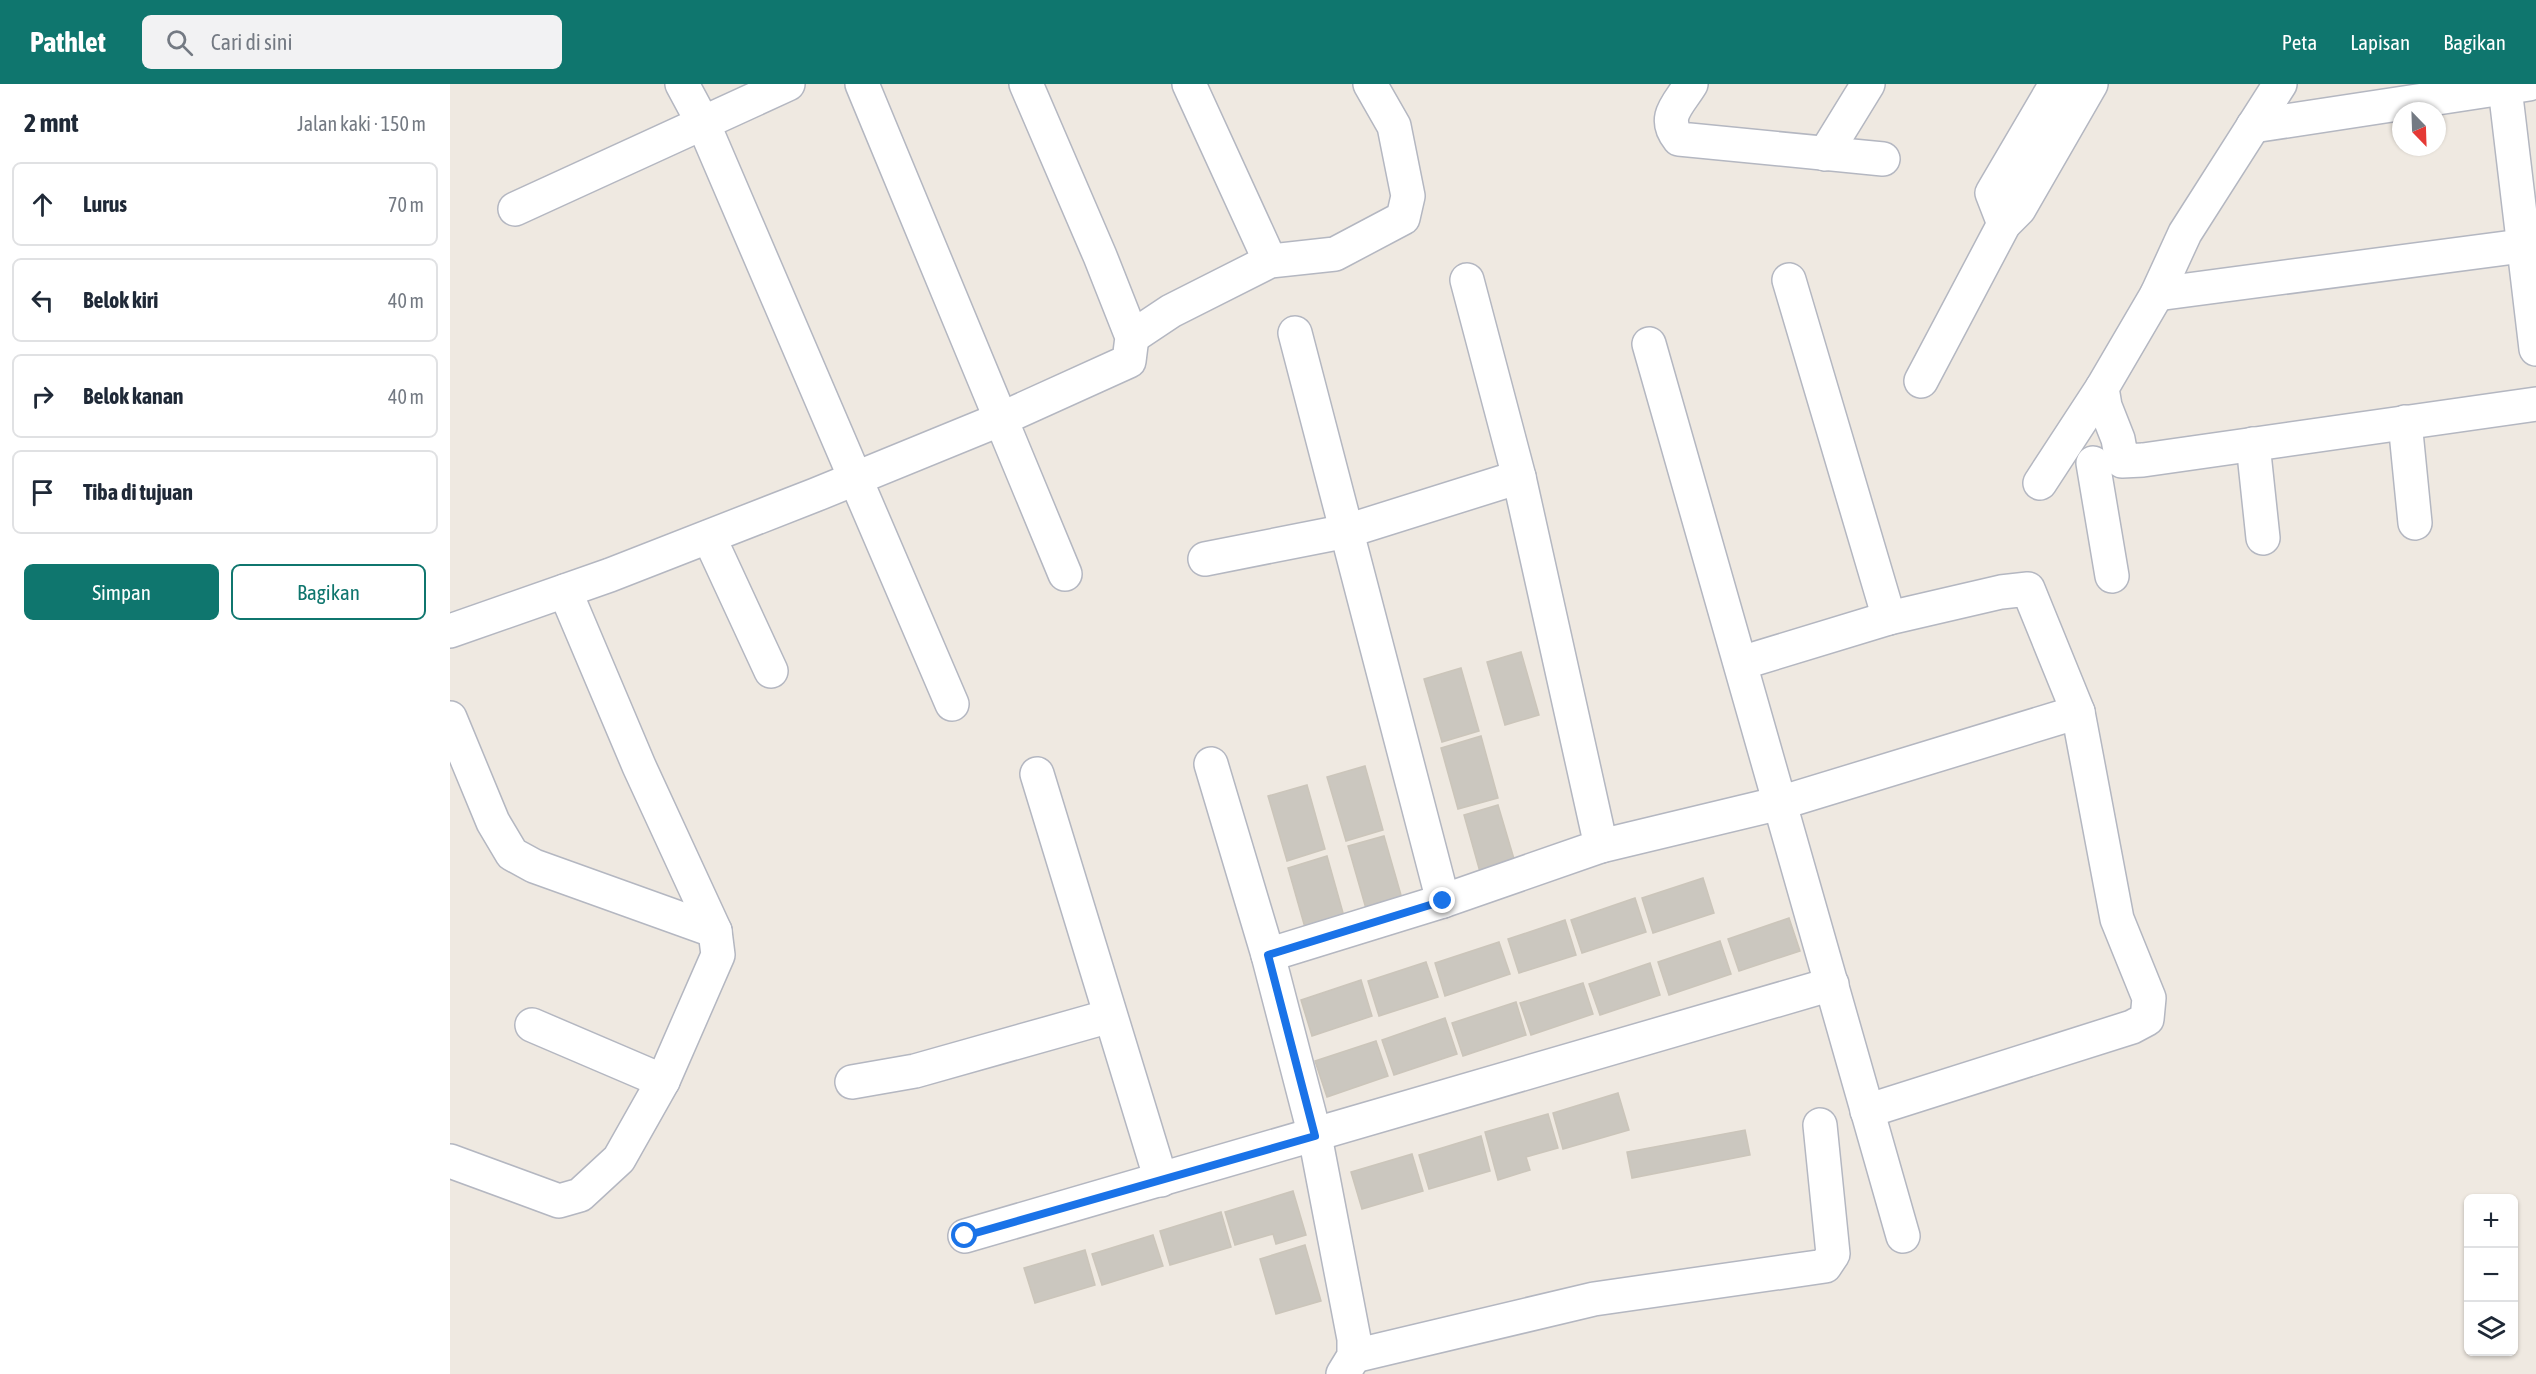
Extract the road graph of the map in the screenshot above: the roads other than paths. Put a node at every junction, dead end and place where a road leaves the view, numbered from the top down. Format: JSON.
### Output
{"nodes":[{"id":1,"x":682,"y":84,"type":"edge"},
{"id":2,"x":788,"y":84,"type":"edge"},
{"id":3,"x":862,"y":84,"type":"edge"},
{"id":4,"x":1026,"y":84,"type":"edge"},
{"id":5,"x":1189,"y":84,"type":"edge"},
{"id":6,"x":1370,"y":84,"type":"edge"},
{"id":7,"x":1691,"y":84,"type":"edge"},
{"id":8,"x":1868,"y":84,"type":"edge"},
{"id":9,"x":2056,"y":84,"type":"edge"},
{"id":10,"x":2091,"y":84,"type":"edge"},
{"id":11,"x":2280,"y":84,"type":"edge"},
{"id":12,"x":2513,"y":85,"type":"edge"},
{"id":13,"x":703,"y":123,"type":"junction"},
{"id":14,"x":2253,"y":126,"type":"junction"},
{"id":15,"x":1825,"y":154,"type":"junction"},
{"id":16,"x":1883,"y":159,"type":"dead end"},
{"id":17,"x":515,"y":209,"type":"dead end"},
{"id":18,"x":2004,"y":224,"type":"junction"},
{"id":19,"x":2530,"y":245,"type":"edge"},
{"id":20,"x":1270,"y":261,"type":"junction"},
{"id":21,"x":1467,"y":280,"type":"dead end"},
{"id":22,"x":1789,"y":280,"type":"dead end"},
{"id":23,"x":2157,"y":294,"type":"junction"},
{"id":24,"x":1294,"y":333,"type":"dead end"},
{"id":25,"x":1132,"y":337,"type":"junction"},
{"id":26,"x":1649,"y":344,"type":"dead end"},
{"id":27,"x":2536,"y":349,"type":"edge"},
{"id":28,"x":1921,"y":381,"type":"dead end"},
{"id":29,"x":2102,"y":387,"type":"junction"},
{"id":30,"x":2536,"y":404,"type":"edge"},
{"id":31,"x":1001,"y":419,"type":"junction"},
{"id":32,"x":2405,"y":423,"type":"junction"},
{"id":33,"x":2253,"y":444,"type":"junction"},
{"id":34,"x":2107,"y":462,"type":"junction"},
{"id":35,"x":1519,"y":477,"type":"junction"},
{"id":36,"x":855,"y":479,"type":"junction"},
{"id":37,"x":2415,"y":523,"type":"dead end"},
{"id":38,"x":1347,"y":531,"type":"junction"},
{"id":39,"x":709,"y":537,"type":"junction"},
{"id":40,"x":2264,"y":538,"type":"dead end"},
{"id":41,"x":1205,"y":559,"type":"dead end"},
{"id":42,"x":1065,"y":574,"type":"dead end"},
{"id":43,"x":2112,"y":576,"type":"dead end"},
{"id":44,"x":566,"y":591,"type":"junction"},
{"id":45,"x":1889,"y":618,"type":"junction"},
{"id":46,"x":450,"y":631,"type":"edge"},
{"id":47,"x":1741,"y":663,"type":"junction"},
{"id":48,"x":771,"y":671,"type":"dead end"},
{"id":49,"x":952,"y":704,"type":"dead end"},
{"id":50,"x":2078,"y":712,"type":"junction"},
{"id":51,"x":450,"y":718,"type":"edge"},
{"id":52,"x":1211,"y":764,"type":"dead end"},
{"id":53,"x":1037,"y":774,"type":"dead end"},
{"id":54,"x":1780,"y":803,"type":"junction"},
{"id":55,"x":1601,"y":846,"type":"junction"},
{"id":56,"x":1443,"y":901,"type":"junction"},
{"id":57,"x":715,"y":931,"type":"junction"},
{"id":58,"x":1268,"y":955,"type":"junction"},
{"id":59,"x":1832,"y":984,"type":"junction"},
{"id":60,"x":1110,"y":1016,"type":"junction"},
{"id":61,"x":532,"y":1024,"type":"dead end"},
{"id":62,"x":663,"y":1081,"type":"junction"},
{"id":63,"x":852,"y":1082,"type":"dead end"},
{"id":64,"x":1867,"y":1111,"type":"junction"},
{"id":65,"x":1820,"y":1125,"type":"dead end"},
{"id":66,"x":1315,"y":1136,"type":"junction"},
{"id":67,"x":450,"y":1161,"type":"edge"},
{"id":68,"x":1161,"y":1180,"type":"junction"},
{"id":69,"x":965,"y":1236,"type":"dead end"},
{"id":70,"x":1903,"y":1236,"type":"dead end"},
{"id":71,"x":1349,"y":1365,"type":"edge"}],
"edges":[{"from":1,"to":13,"type":"street"},
{"from":2,"to":13,"type":"street"},
{"from":3,"to":31,"type":"street"},
{"from":4,"to":25,"type":"street"},
{"from":5,"to":20,"type":"street"},
{"from":6,"to":20,"type":"street"},
{"from":7,"to":15,"type":"street"},
{"from":8,"to":15,"type":"street"},
{"from":9,"to":18,"type":"street"},
{"from":10,"to":18,"type":"street"},
{"from":11,"to":14,"type":"street"},
{"from":12,"to":14,"type":"street"},
{"from":12,"to":19,"type":"street"},
{"from":13,"to":17,"type":"street"},
{"from":13,"to":36,"type":"street"},
{"from":14,"to":23,"type":"street"},
{"from":15,"to":16,"type":"street"},
{"from":18,"to":28,"type":"street"},
{"from":19,"to":23,"type":"street"},
{"from":19,"to":27,"type":"street"},
{"from":20,"to":25,"type":"street"},
{"from":21,"to":35,"type":"street"},
{"from":22,"to":45,"type":"street"},
{"from":23,"to":29,"type":"street"},
{"from":24,"to":38,"type":"street"},
{"from":25,"to":31,"type":"street"},
{"from":26,"to":47,"type":"street"},
{"from":29,"to":34,"type":"street"},
{"from":29,"to":34,"type":"street"},
{"from":30,"to":32,"type":"street"},
{"from":31,"to":36,"type":"street"},
{"from":31,"to":42,"type":"street"},
{"from":32,"to":33,"type":"street"},
{"from":32,"to":37,"type":"street"},
{"from":33,"to":34,"type":"street"},
{"from":33,"to":40,"type":"street"},
{"from":34,"to":43,"type":"street"},
{"from":35,"to":38,"type":"street"},
{"from":35,"to":55,"type":"street"},
{"from":36,"to":39,"type":"street"},
{"from":36,"to":49,"type":"street"},
{"from":38,"to":41,"type":"street"},
{"from":38,"to":56,"type":"street"},
{"from":39,"to":44,"type":"street"},
{"from":39,"to":48,"type":"street"},
{"from":44,"to":46,"type":"street"},
{"from":44,"to":57,"type":"street"},
{"from":45,"to":47,"type":"street"},
{"from":45,"to":50,"type":"street"},
{"from":47,"to":54,"type":"street"},
{"from":50,"to":54,"type":"street"},
{"from":50,"to":64,"type":"street"},
{"from":51,"to":57,"type":"street"},
{"from":52,"to":58,"type":"street"},
{"from":53,"to":60,"type":"street"},
{"from":54,"to":55,"type":"street"},
{"from":54,"to":59,"type":"street"},
{"from":55,"to":56,"type":"street"},
{"from":56,"to":58,"type":"street"},
{"from":57,"to":62,"type":"street"},
{"from":58,"to":66,"type":"street"},
{"from":59,"to":64,"type":"street"},
{"from":59,"to":66,"type":"street"},
{"from":60,"to":63,"type":"street"},
{"from":60,"to":68,"type":"street"},
{"from":61,"to":62,"type":"street"},
{"from":62,"to":67,"type":"street"},
{"from":64,"to":70,"type":"street"},
{"from":65,"to":71,"type":"street"},
{"from":66,"to":68,"type":"street"},
{"from":66,"to":71,"type":"street"},
{"from":68,"to":69,"type":"street"}]}
